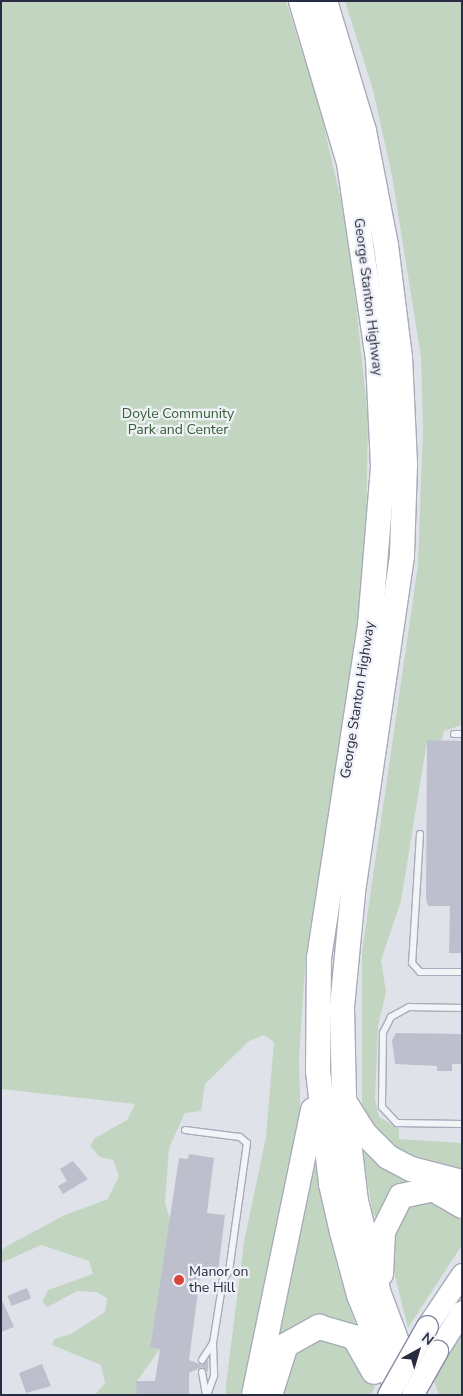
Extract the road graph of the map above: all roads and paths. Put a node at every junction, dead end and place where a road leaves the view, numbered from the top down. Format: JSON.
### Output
{"nodes":[{"id":1,"x":301,"y":1,"type":"edge"},
{"id":2,"x":325,"y":1,"type":"edge"},
{"id":3,"x":454,"y":734,"type":"dead end"},
{"id":4,"x":462,"y":734,"type":"edge"},
{"id":5,"x":420,"y":834,"type":"dead end"},
{"id":6,"x":462,"y":972,"type":"edge"},
{"id":7,"x":462,"y":1008,"type":"edge"},
{"id":8,"x":318,"y":1071,"type":"junction"},
{"id":9,"x":344,"y":1098,"type":"junction"},
{"id":10,"x":462,"y":1124,"type":"edge"},
{"id":11,"x":185,"y":1130,"type":"dead end"},
{"id":12,"x":462,"y":1182,"type":"edge"},
{"id":13,"x":462,"y":1206,"type":"edge"},
{"id":14,"x":462,"y":1274,"type":"edge"},
{"id":15,"x":385,"y":1311,"type":"junction"},
{"id":16,"x":462,"y":1311,"type":"edge"},
{"id":17,"x":213,"y":1343,"type":"junction"},
{"id":18,"x":202,"y":1360,"type":"dead end"},
{"id":19,"x":202,"y":1372,"type":"dead end"},
{"id":20,"x":206,"y":1395,"type":"edge"},
{"id":21,"x":254,"y":1395,"type":"edge"},
{"id":22,"x":270,"y":1395,"type":"edge"},
{"id":23,"x":385,"y":1395,"type":"edge"},
{"id":24,"x":388,"y":1395,"type":"edge"},
{"id":25,"x":399,"y":1395,"type":"edge"},
{"id":26,"x":412,"y":1395,"type":"edge"},
{"id":27,"x":418,"y":1395,"type":"edge"}],
"edges":[{"from":1,"to":8,"type":"highway","name":"George Stanton Highway"},
{"from":2,"to":9,"type":"highway","name":"George Stanton Highway"},
{"from":3,"to":4,"type":"lane"},
{"from":5,"to":6,"type":"lane"},
{"from":7,"to":10,"type":"lane"},
{"from":8,"to":21,"type":"highway"},
{"from":8,"to":25,"type":"highway","name":"George Stanton Highway"},
{"from":9,"to":12,"type":"highway"},
{"from":9,"to":15,"type":"highway","name":"George Stanton Highway"},
{"from":11,"to":17,"type":"lane"},
{"from":13,"to":15,"type":"highway"},
{"from":14,"to":24,"type":"highway","bridge":true},
{"from":15,"to":27,"type":"highway","name":"George Stanton Highway"},
{"from":16,"to":26,"type":"highway","bridge":true},
{"from":17,"to":18,"type":"lane"},
{"from":17,"to":20,"type":"lane"},
{"from":19,"to":20,"type":"lane"},
{"from":22,"to":23,"type":"highway"}]}
